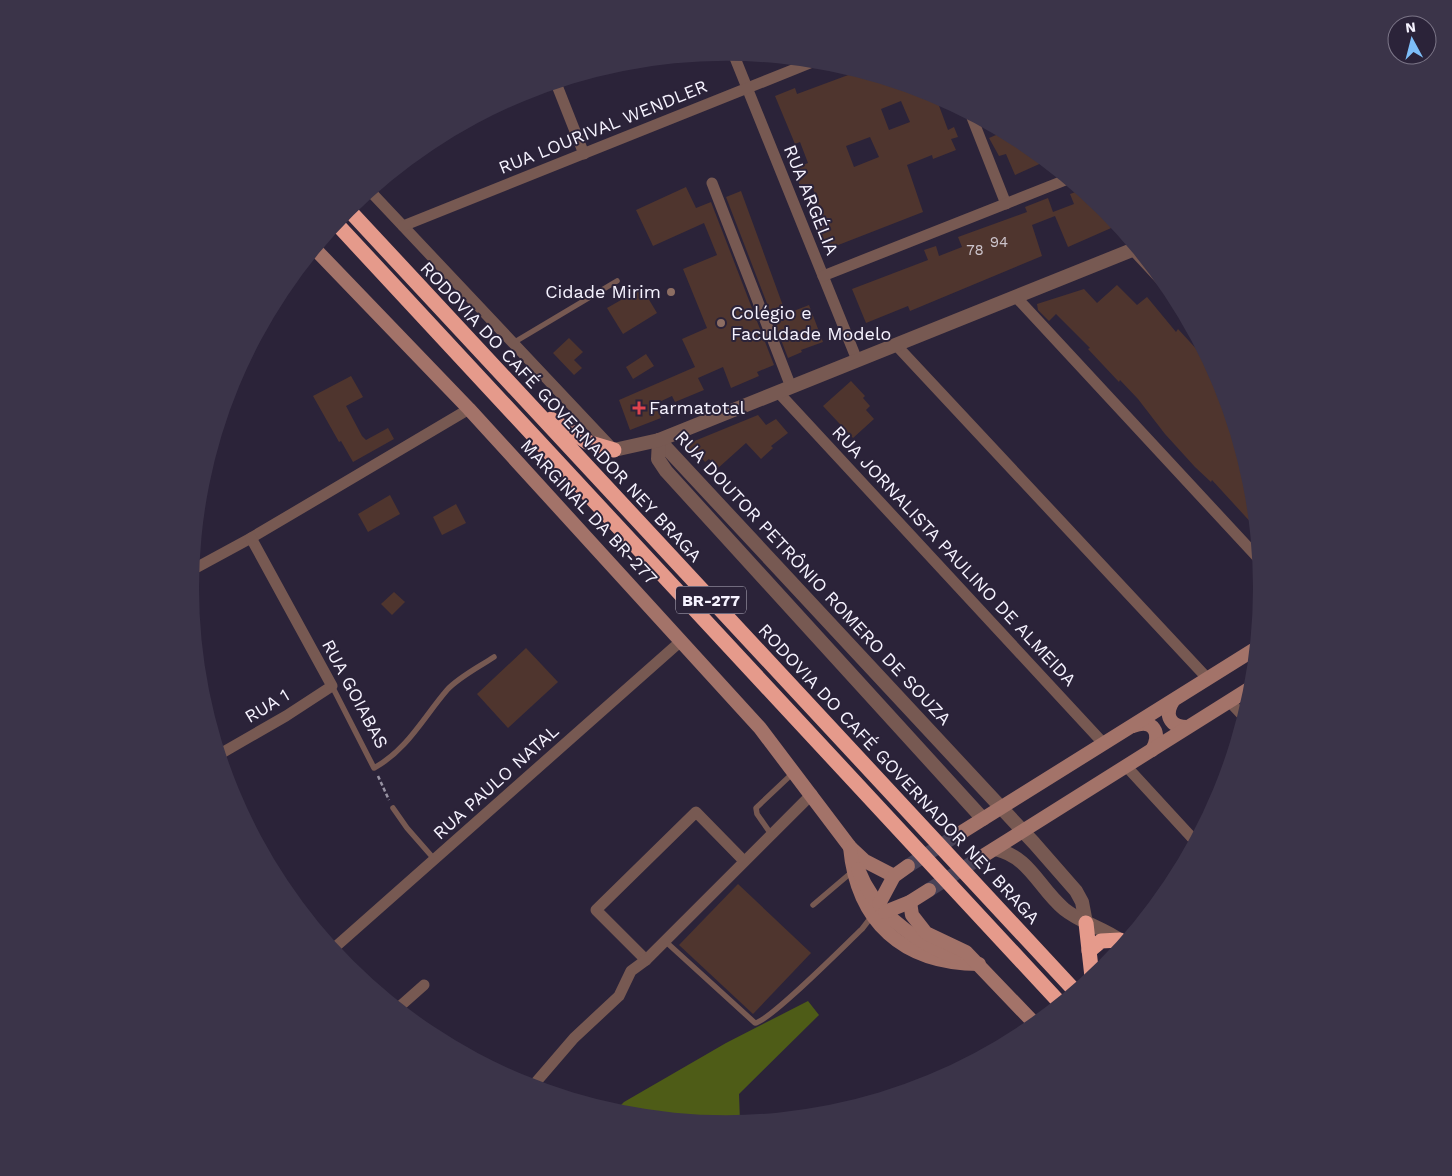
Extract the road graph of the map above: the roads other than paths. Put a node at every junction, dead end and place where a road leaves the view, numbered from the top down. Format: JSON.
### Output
{"nodes":[{"id":1,"x":736,"y":61,"type":"edge"},
{"id":2,"x":800,"y":67,"type":"edge"},
{"id":3,"x":747,"y":88,"type":"junction"},
{"id":4,"x":558,"y":89,"type":"edge"},
{"id":5,"x":976,"y":125,"type":"edge"},
{"id":6,"x":584,"y":154,"type":"junction"},
{"id":7,"x":1061,"y":182,"type":"edge"},
{"id":8,"x":712,"y":183,"type":"dead end"},
{"id":9,"x":375,"y":196,"type":"edge"},
{"id":10,"x":1006,"y":204,"type":"junction"},
{"id":11,"x":354,"y":216,"type":"edge"},
{"id":12,"x":403,"y":226,"type":"junction"},
{"id":13,"x":342,"y":229,"type":"edge"},
{"id":14,"x":1130,"y":251,"type":"edge"},
{"id":15,"x":319,"y":254,"type":"edge"},
{"id":16,"x":822,"y":276,"type":"junction"},
{"id":17,"x":617,"y":281,"type":"dead end"},
{"id":18,"x":1016,"y":297,"type":"junction"},
{"id":19,"x":513,"y":343,"type":"junction"},
{"id":20,"x":896,"y":345,"type":"junction"},
{"id":21,"x":857,"y":360,"type":"junction"},
{"id":22,"x":785,"y":389,"type":"junction"},
{"id":23,"x":529,"y":404,"type":"junction"},
{"id":24,"x":469,"y":409,"type":"junction"},
{"id":25,"x":659,"y":440,"type":"junction"},
{"id":26,"x":614,"y":450,"type":"junction"},
{"id":27,"x":251,"y":538,"type":"junction"},
{"id":28,"x":1252,"y":550,"type":"edge"},
{"id":29,"x":200,"y":566,"type":"edge"},
{"id":30,"x":681,"y":641,"type":"junction"},
{"id":31,"x":1248,"y":654,"type":"edge"},
{"id":32,"x":494,"y":657,"type":"dead end"},
{"id":33,"x":1208,"y":679,"type":"junction"},
{"id":34,"x":332,"y":686,"type":"junction"},
{"id":35,"x":1243,"y":693,"type":"edge"},
{"id":36,"x":1173,"y":701,"type":"junction"},
{"id":37,"x":1229,"y":701,"type":"junction"},
{"id":38,"x":1238,"y":711,"type":"edge"},
{"id":39,"x":1132,"y":726,"type":"junction"},
{"id":40,"x":1187,"y":728,"type":"junction"},
{"id":41,"x":1104,"y":744,"type":"junction"},
{"id":42,"x":1152,"y":750,"type":"junction"},
{"id":43,"x":225,"y":751,"type":"edge"},
{"id":44,"x":1126,"y":766,"type":"junction"},
{"id":45,"x":794,"y":772,"type":"junction"},
{"id":46,"x":812,"y":794,"type":"junction"},
{"id":47,"x":393,"y":808,"type":"road end"},
{"id":48,"x":1001,"y":808,"type":"junction"},
{"id":49,"x":983,"y":819,"type":"junction"},
{"id":50,"x":962,"y":832,"type":"tunnel mouth"},
{"id":51,"x":1022,"y":832,"type":"junction"},
{"id":52,"x":771,"y":834,"type":"junction"},
{"id":53,"x":1190,"y":836,"type":"edge"},
{"id":54,"x":850,"y":847,"type":"junction"},
{"id":55,"x":989,"y":852,"type":"joint"},
{"id":56,"x":435,"y":860,"type":"junction"},
{"id":57,"x":744,"y":861,"type":"junction"},
{"id":58,"x":908,"y":866,"type":"tunnel mouth"},
{"id":59,"x":852,"y":871,"type":"junction"},
{"id":60,"x":894,"y":876,"type":"junction"},
{"id":61,"x":929,"y":890,"type":"tunnel mouth"},
{"id":62,"x":910,"y":902,"type":"junction"},
{"id":63,"x":813,"y":905,"type":"dead end"},
{"id":64,"x":879,"y":911,"type":"junction"},
{"id":65,"x":1086,"y":923,"type":"junction"},
{"id":66,"x":1118,"y":940,"type":"edge"},
{"id":67,"x":665,"y":941,"type":"junction"},
{"id":68,"x":1116,"y":942,"type":"edge"},
{"id":69,"x":339,"y":944,"type":"edge"},
{"id":70,"x":1089,"y":951,"type":"junction"},
{"id":71,"x":646,"y":960,"type":"junction"},
{"id":72,"x":978,"y":964,"type":"junction"},
{"id":73,"x":1091,"y":967,"type":"edge"},
{"id":74,"x":424,"y":985,"type":"dead end"},
{"id":75,"x":1070,"y":986,"type":"edge"},
{"id":76,"x":1055,"y":999,"type":"edge"},
{"id":77,"x":403,"y":1004,"type":"edge"},
{"id":78,"x":1030,"y":1018,"type":"edge"},
{"id":79,"x":538,"y":1080,"type":"edge"}],
"edges":[{"from":1,"to":3,"type":"street","name":"RUA ARGÉLIA"},
{"from":2,"to":3,"type":"street","name":"RUA LOURIVAL WENDLER"},
{"from":3,"to":6,"type":"street","name":"RUA LOURIVAL WENDLER"},
{"from":3,"to":16,"type":"street","name":"RUA ARGÉLIA"},
{"from":4,"to":6,"type":"street"},
{"from":5,"to":10,"type":"street"},
{"from":6,"to":12,"type":"street","name":"RUA LOURIVAL WENDLER"},
{"from":7,"to":10,"type":"street"},
{"from":8,"to":22,"type":"street"},
{"from":9,"to":12,"type":"street"},
{"from":10,"to":16,"type":"street"},
{"from":11,"to":23,"type":"highway","name":"RODOVIA DO CAFÉ GOVERNADOR NEY BRAGA","number":"BR-277"},
{"from":12,"to":19,"type":"street"},
{"from":13,"to":76,"type":"highway","name":"RODOVIA DO CAFÉ GOVERNADOR NEY BRAGA","number":"BR-277"},
{"from":14,"to":18,"type":"street"},
{"from":15,"to":24,"type":"main road","name":"MARGINAL DA BR-277"},
{"from":16,"to":21,"type":"street","name":"RUA ARGÉLIA"},
{"from":17,"to":19,"type":"lane"},
{"from":18,"to":20,"type":"street"},
{"from":18,"to":28,"type":"street"},
{"from":19,"to":26,"type":"street"},
{"from":20,"to":21,"type":"street"},
{"from":20,"to":33,"type":"street"},
{"from":21,"to":22,"type":"street"},
{"from":22,"to":25,"type":"street"},
{"from":22,"to":41,"type":"street","name":"RUA JORNALISTA PAULINO DE ALMEIDA"},
{"from":23,"to":26,"type":"highway"},
{"from":23,"to":75,"type":"highway","name":"RODOVIA DO CAFÉ GOVERNADOR NEY BRAGA","number":"BR-277"},
{"from":24,"to":27,"type":"street"},
{"from":24,"to":30,"type":"main road","name":"MARGINAL DA BR-277","number":"BR-277"},
{"from":25,"to":26,"type":"street"},
{"from":25,"to":48,"type":"street","name":"RUA DOUTOR PETRÔNIO ROMERO DE SOUZA"},
{"from":25,"to":49,"type":"street","name":"RUA DOUTOR PETRÔNIO ROMERO DE SOUZA"},
{"from":27,"to":29,"type":"street"},
{"from":27,"to":34,"type":"street","name":"RUA GOIABAS"},
{"from":30,"to":45,"type":"main road","name":"MARGINAL DA BR-277","number":"BR-277"},
{"from":30,"to":56,"type":"street","name":"RUA PAULO NATAL"},
{"from":31,"to":33,"type":"main road"},
{"from":32,"to":34,"type":"lane","name":"RUA GOIABAS"},
{"from":33,"to":36,"type":"main road"},
{"from":34,"to":43,"type":"street","name":"RUA 1"},
{"from":35,"to":37,"type":"main road"},
{"from":36,"to":39,"type":"main road"},
{"from":36,"to":40,"type":"main road"},
{"from":37,"to":38,"type":"street"},
{"from":37,"to":40,"type":"main road"},
{"from":39,"to":41,"type":"main road"},
{"from":39,"to":42,"type":"main road"},
{"from":40,"to":42,"type":"main road"},
{"from":41,"to":48,"type":"main road"},
{"from":42,"to":44,"type":"main road"},
{"from":44,"to":51,"type":"main road"},
{"from":44,"to":53,"type":"street"},
{"from":45,"to":46,"type":"main road","name":"MARGINAL DA BR-277","number":"BR-277"},
{"from":45,"to":52,"type":"lane"},
{"from":46,"to":52,"type":"street"},
{"from":46,"to":54,"type":"main road","name":"MARGINAL DA BR-277","number":"BR-277"},
{"from":47,"to":56,"type":"lane"},
{"from":48,"to":49,"type":"main road"},
{"from":48,"to":51,"type":"street","name":"RUA DOUTOR PETRÔNIO ROMERO DE SOUZA"},
{"from":49,"to":50,"type":"main road"},
{"from":51,"to":55,"type":"main road"},
{"from":51,"to":65,"type":"street","name":"RUA DOUTOR PETRÔNIO ROMERO DE SOUZA"},
{"from":52,"to":57,"type":"street"},
{"from":54,"to":59,"type":"main road","number":"BR-277"},
{"from":54,"to":60,"type":"main road","number":"BR-277"},
{"from":54,"to":64,"type":"main road","number":"BR-277"},
{"from":55,"to":65,"type":"street"},
{"from":56,"to":69,"type":"street","name":"RUA PAULO NATAL"},
{"from":57,"to":67,"type":"street"},
{"from":57,"to":71,"type":"street"},
{"from":58,"to":60,"type":"main road"},
{"from":59,"to":63,"type":"lane"},
{"from":59,"to":64,"type":"main road","number":"BR-277"},
{"from":60,"to":62,"type":"main road"},
{"from":60,"to":64,"type":"main road"},
{"from":61,"to":62,"type":"main road"},
{"from":62,"to":64,"type":"main road"},
{"from":62,"to":72,"type":"main road"},
{"from":64,"to":67,"type":"lane"},
{"from":64,"to":72,"type":"main road","number":"BR-277"},
{"from":65,"to":66,"type":"street"},
{"from":65,"to":70,"type":"highway"},
{"from":67,"to":71,"type":"street"},
{"from":68,"to":70,"type":"highway"},
{"from":70,"to":73,"type":"highway"},
{"from":71,"to":79,"type":"street"},
{"from":72,"to":78,"type":"main road"},
{"from":74,"to":77,"type":"street"}]}
